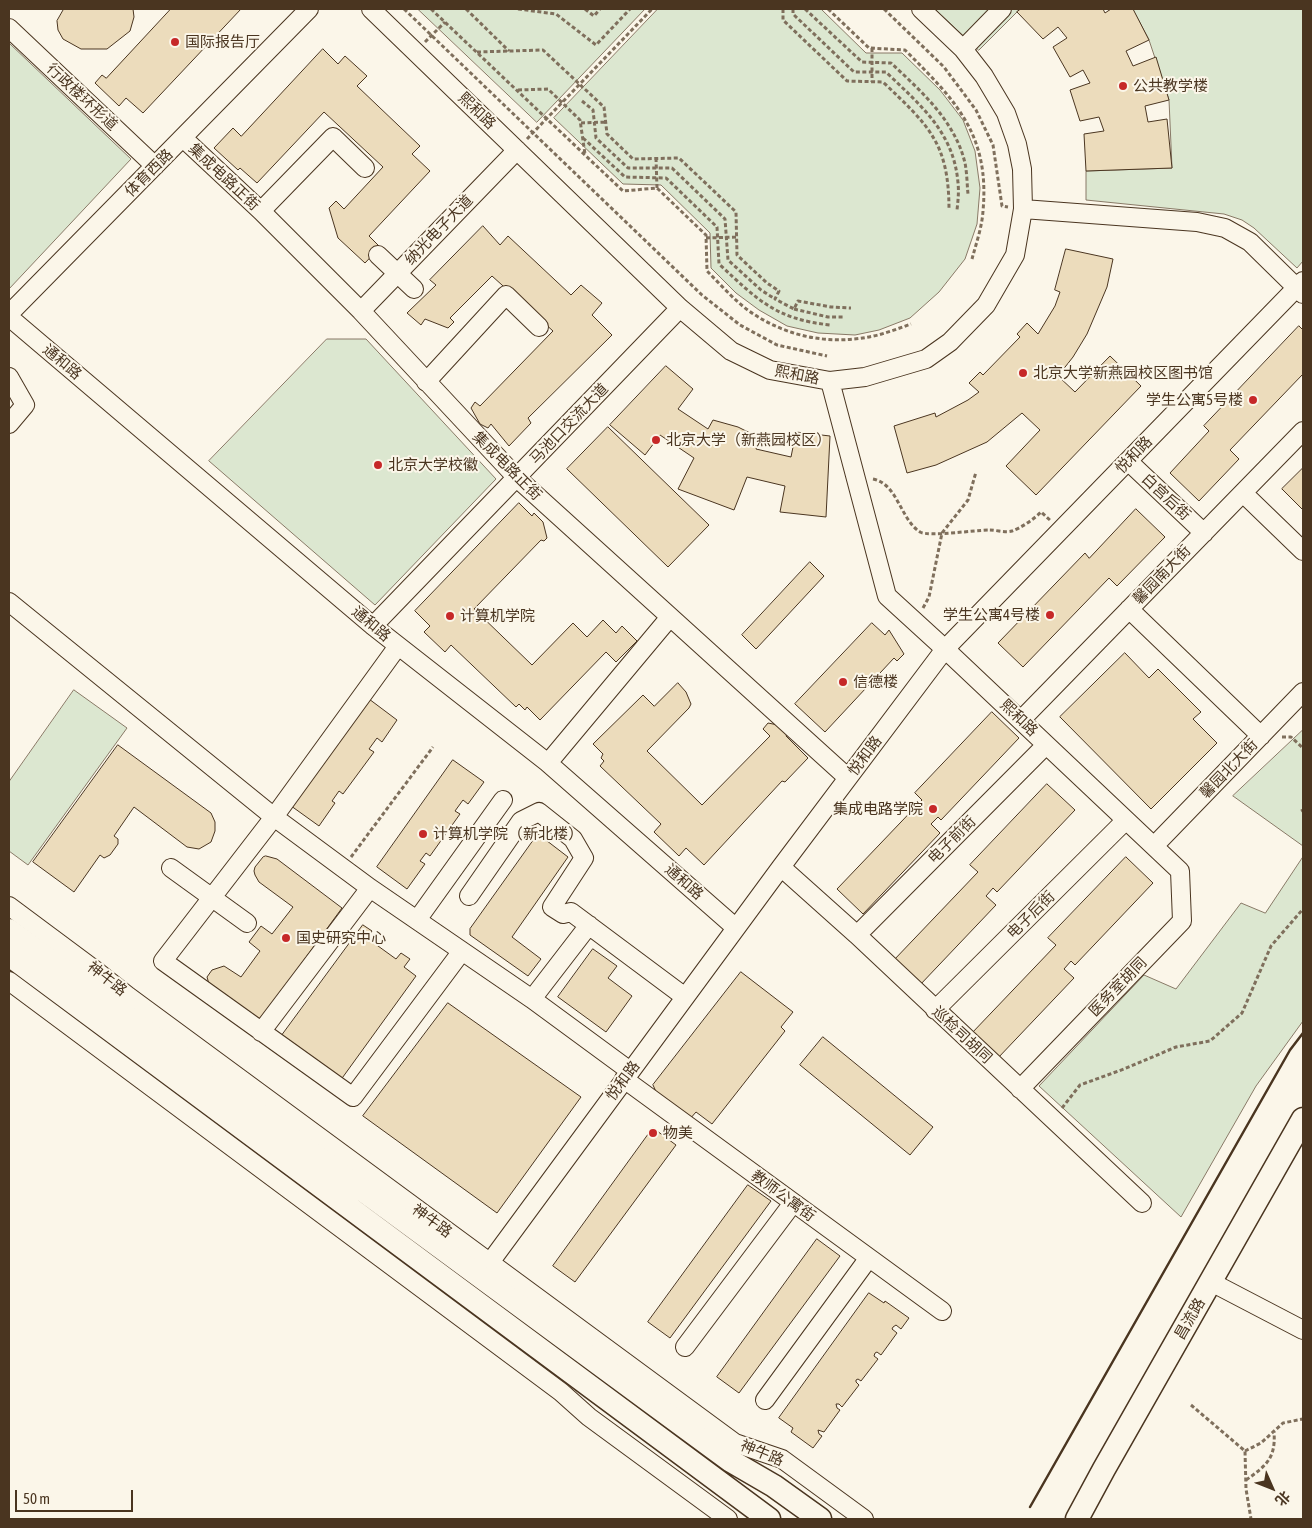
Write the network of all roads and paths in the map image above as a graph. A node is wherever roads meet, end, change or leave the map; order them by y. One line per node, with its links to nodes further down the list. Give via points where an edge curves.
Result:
1 (309, 9): 37 (street, 体育西路)
2 (371, 9): 39 (street, 熙和路)
3 (404, 9): 20 (path)
4 (431, 9): 18 (path)
5 (466, 9): 23 (path)
6 (518, 9): 9 (path, via 556,14 596,45)
7 (585, 9): 8 (path, via 594,16)
8 (600, 9)
9 (630, 9)
10 (652, 9): 28 (path)
11 (783, 9): 27 (path, via 783,20 847,81)
12 (793, 9): 26 (path, via 793,14 854,72)
13 (805, 9): 25 (path, via 862,62)
14 (828, 9): 21 (path)
15 (884, 9): 48 (path, via 944,67 976,110 993,145 1002,206)
16 (921, 9): 22 (street)
17 (1002, 9): 22 (street)
18 (445, 22): 20 (path); 24 (path)
19 (9, 28): 42 (street, 行政楼环形道)
20 (432, 35): 36 (path)
21 (872, 48): 25 (path); 57 (path, via 905,50 944,89 965,118 979,148 983,178 983,212)
22 (963, 49): 48 (street, via 1006,113 1018,144)
23 (510, 51): 24 (path); 28 (path, via 543,50)
24 (476, 52): 29 (path)
25 (872, 62): 26 (path); 47 (path, via 891,62 936,107 964,161)
26 (872, 72): 27 (path); 50 (path, via 886,72 941,130 953,157 958,184)
27 (872, 82): 49 (path, via 883,82 933,134 944,161)
28 (580, 84): 31 (path); 34 (path, via 604,107)
29 (518, 90): 31 (path, via 548,89); 32 (path)
30 (582, 101): 33 (path, via 593,110)
31 (562, 103): 32 (path); 35 (path)
32 (547, 118): 36 (path); 40 (path)
33 (594, 122): 34 (path); 35 (path); 44 (path, via 596,138 628,168)
34 (605, 122): 41 (path, via 607,134 633,158)
35 (581, 123): 38 (path)
36 (533, 132): 39 (path); 71 (path, via 702,295 740,325 777,346)
37 (183, 138): 42 (street, 体育西路); 51 (street, 集成电路正街)
38 (583, 138): 40 (path); 45 (path, via 625,177)
39 (517, 150): 58 (street, 纳光电子大道); 62 (street, 熙和路)
40 (585, 154): 46 (path, via 623,191)
41 (656, 158): 44 (path); 52 (path, via 678,158 736,212)
42 (156, 166): 66 (street, 体育西路)
43 (365, 168): 51 (street, via 333,137)
44 (656, 168): 45 (path); 55 (path, via 672,168 725,219)
45 (656, 178): 46 (path); 54 (path, via 666,178 717,227)
46 (657, 188): 53 (path)
47 (968, 194)
48 (1023, 209): 59 (street, via 1197,222 1225,228 1250,242); 73 (street, via 1015,255 986,304 950,342 926,359 865,377)
49 (949, 210)
50 (957, 210)
51 (261, 211): 65 (street, 集成电路正街)
52 (737, 237): 55 (path); 61 (path, via 738,255 779,291)
53 (706, 238): 54 (path); 68 (path, via 707,271 748,310 774,325 803,337 830,340 879,335)
54 (717, 238): 55 (path); 69 (path, via 719,264 755,298 790,318)
55 (726, 238): 61 (path, via 728,260)
56 (378, 255): 58 (street)
57 (972, 260)
58 (398, 272): 60 (street); 65 (street, 纳光电子大道)
59 (1301, 288): 77 (street, 悦和路)
60 (414, 289)
61 (775, 299): 64 (path)
62 (680, 308): 73 (street, 熙和路, via 731,351 770,370); 80 (street, 马池口交流大道)
63 (851, 308): 64 (path, via 798,300)
64 (794, 309): 67 (path, via 828,317)
65 (361, 311): 74 (street, 集成电路正街)
66 (9, 316): 90 (street, 通和路)
67 (844, 317)
68 (911, 324)
69 (830, 325)
70 (539, 327): 74 (street, via 506,294)
71 (827, 356)
72 (9, 377): 75 (street, via 25,405)
73 (830, 381): 79 (street, 熙和路)
74 (426, 382): 80 (street, 集成电路正街)
75 (9, 424)
76 (1303, 431): 81 (street, 馨园南大街)
77 (1128, 461): 82 (street, 悦和路); 84 (street, 白宫后街)
78 (976, 472): 83 (path, via 968,500)
79 (855, 476): 83 (path, via 879,480 894,495 908,520 921,532 929,535); 89 (street, 熙和路, via 887,596)
80 (517, 478): 88 (street, 集成电路正街); 90 (street, 马池口交流大道)
81 (1243, 493): 84 (street, 馨园南大街); 85 (street)
82 (1061, 530): 83 (path, via 1041,512 1011,532); 92 (street, 悦和路)
83 (942, 533): 89 (path, via 929,597)
84 (1204, 533): 87 (street, 馨园南大街)
85 (1303, 551)
86 (9, 602): 102 (street, 教师公寓街)
87 (1129, 609): 94 (street, 馨园南大街); 95 (street)
88 (670, 617): 99 (street); 100 (street, 集成电路正街)
89 (914, 620): 92 (street, 熙和路)
90 (373, 626): 91 (street, 通和路)
91 (398, 646): 99 (street, 通和路); 102 (street)
92 (945, 649): 94 (street, 熙和路); 100 (street, 悦和路)
93 (1303, 692): 95 (street, 馨园北大街)
94 (1021, 720): 96 (street, 熙和路)
95 (1261, 736): 98 (path, via 1291,737); 104 (street, 馨园北大街)
96 (1046, 744): 103 (street, 熙和路); 119 (street, 电子前街)
97 (433, 747): 107 (path)
98 (1303, 748)
99 (548, 763): 117 (street, 通和路)
100 (848, 778): 105 (street, 悦和路)
101 (503, 800): 114 (street)
102 (274, 817): 107 (street, 教师公寓街); 111 (street)
103 (1126, 820): 104 (street, 熙和路); 125 (street, 电子后街)
104 (1154, 846): 108 (street, 熙和路)
105 (781, 867): 117 (street, 悦和路); 119 (street, 巡检司胡同)
106 (171, 868): 111 (street)
107 (343, 868): 109 (street, 教师公寓街)
108 (1180, 871): 128 (street, 医务室胡同, via 1182,921)
109 (370, 888): 114 (street, 教师公寓街); 126 (street)
110 (469, 896): 116 (street, via 521,821 539,812 573,840 584,858 552,907 563,914 571,912)
111 (213, 898): 115 (street); 126 (street, via 163,961)
112 (9, 906): 134 (street, 神牛路)
113 (1303, 909): 129 (path, via 1271,946 1242,1013 1210,1041 1176,1047 1080,1085)
114 (417, 920): 120 (street, 教师公寓街)
115 (247, 924)
116 (589, 925): 123 (street); 124 (street)
117 (736, 928): 123 (street, 悦和路)
118 (9, 930): 134 (main road, 神牛路)
119 (857, 936): 125 (street, 巡检司胡同)
120 (462, 951): 124 (street, 教师公寓街); 126 (street, via 353,1097)
121 (9, 954): 146 (main road)
122 (9, 981): 145 (street)
123 (685, 997): 127 (street, 悦和路)
124 (532, 999): 127 (street, 教师公寓街)
125 (935, 1010): 128 (street, 巡检司胡同)
126 (261, 1032)
127 (627, 1075): 131 (street, 教师公寓街); 134 (street, 悦和路)
128 (1020, 1089): 129 (street, 巡检司胡同)
129 (1054, 1119): 132 (street, 巡检司胡同)
130 (1303, 1119): 135 (main road, 昌流路)
131 (793, 1203): 133 (street, 教师公寓街); 138 (street)
132 (1142, 1203)
133 (868, 1259): 136 (street, 教师公寓街); 139 (street)
134 (484, 1269): 147 (main road, 神牛路, via 713,1448); 148 (street, 神牛路, via 735,1443 782,1459)
135 (1211, 1282): 137 (street); 149 (main road, 昌流路)
136 (942, 1312)
137 (1303, 1330)
138 (684, 1347)
139 (765, 1400)
140 (1190, 1405): 143 (path)
141 (1303, 1419): 142 (path, via 1283,1423)
142 (1274, 1431): 143 (path); 144 (path, via 1275,1447 1264,1468)
143 (1245, 1451): 144 (path)
144 (1246, 1480): 150 (path)
145 (728, 1519)
146 (769, 1519)
147 (820, 1519)
148 (864, 1519)
149 (1077, 1519)
150 (1251, 1519)

